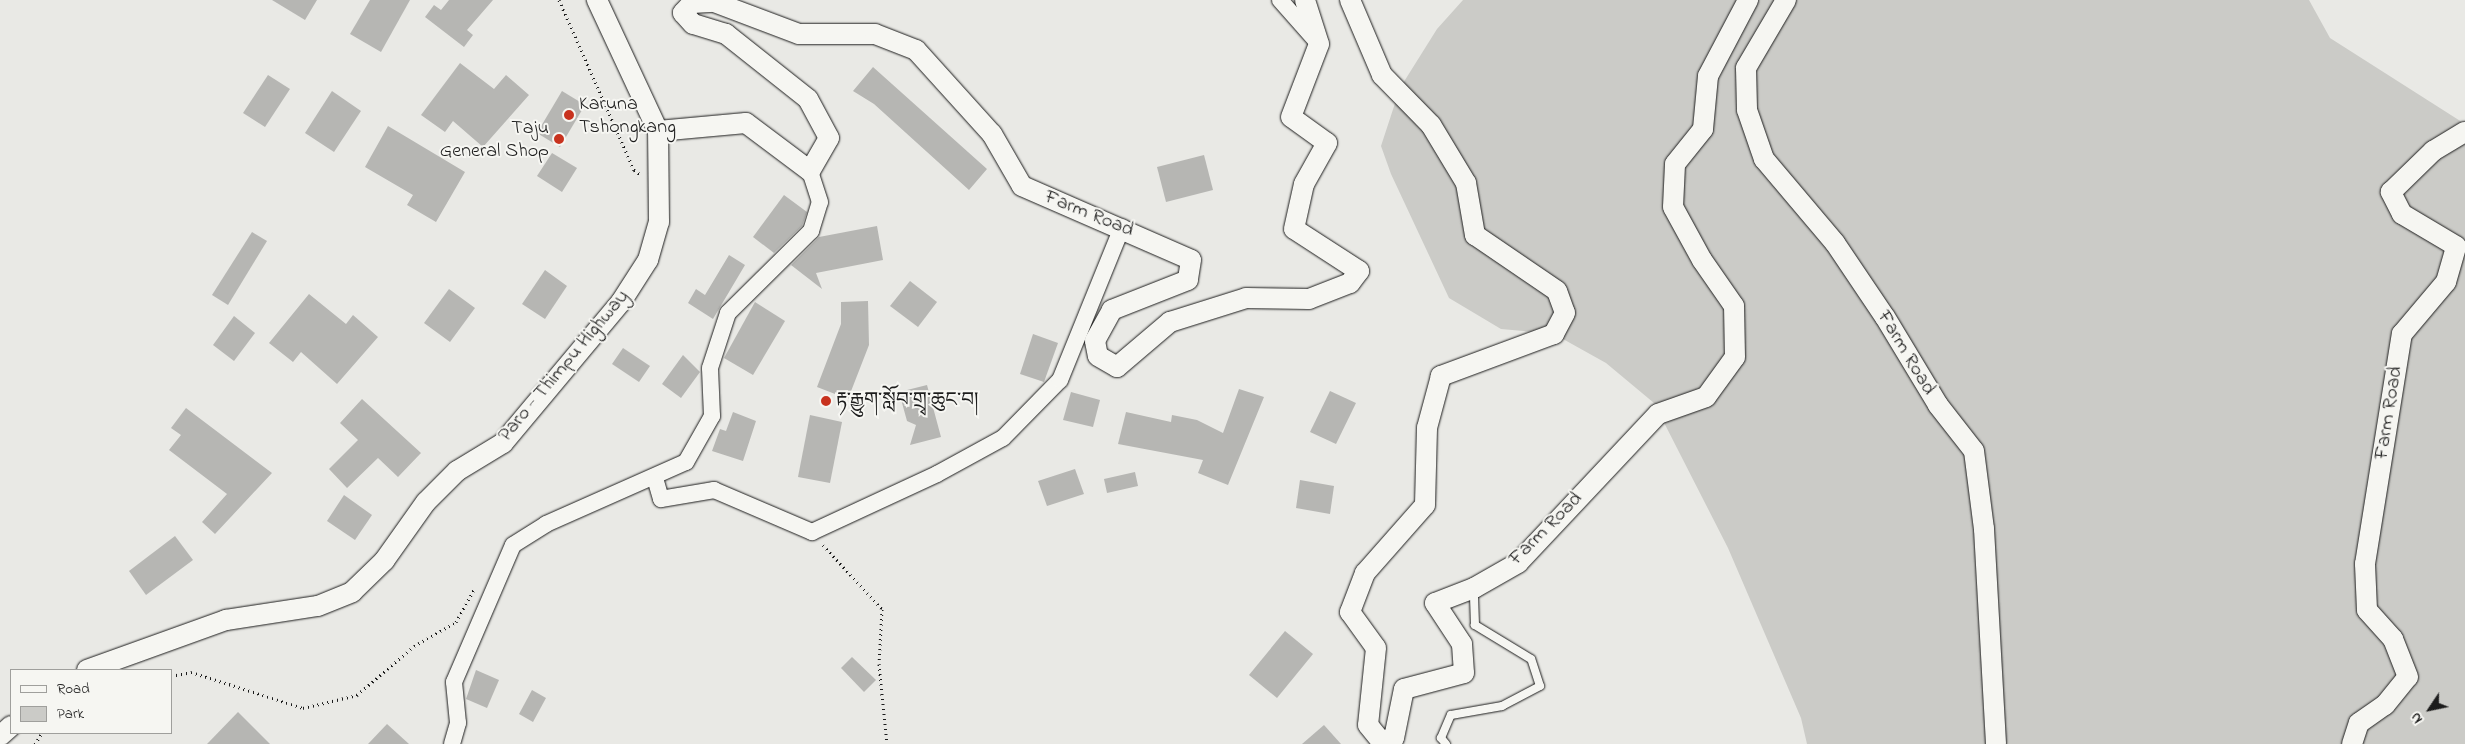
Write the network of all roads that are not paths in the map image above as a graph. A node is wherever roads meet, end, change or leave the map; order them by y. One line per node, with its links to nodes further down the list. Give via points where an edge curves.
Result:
1 (597, 0): 8 (street, Paro - Thimpu Highway)
2 (1280, 0): 7 (street)
3 (1305, 0): 7 (street)
4 (1350, 0): 13 (street, Farm Road, via 1382,75 1430,124 1466,183 1475,234 1557,291 1565,313 1554,334 1441,376 1427,428 1426,505 1364,574 1350,612 1376,648 1368,725 1381,741 1394,738 1404,689 1464,673 1462,644 1435,603)
5 (1748, 0): 13 (street, Farm Road, via 1708,76 1703,129 1675,164 1674,207 1702,260 1734,306 1735,357 1706,397 1658,414 1518,563)
6 (1786, 0): 19 (street, Farm Road, via 1746,68 1747,110 1764,159 1835,243 1886,317 1938,405 1974,451 1984,529)
7 (1320, 44): 11 (street, Farm Road, via 1291,117 1327,143 1304,184 1294,229 1359,271 1350,283 1310,299 1246,298 1170,322 1117,367 1098,356 1095,341 1112,310 1188,280 1191,260)
8 (658, 131): 10 (street, via 746,123); 14 (street, Paro - Thimpu Highway, via 659,222 648,260 621,302 503,443 457,471 426,502 384,561 352,592 318,606 226,620)
9 (2465, 132): 20 (street, Farm Road, via 2433,151 2391,192 2402,214 2456,246 2446,282 2402,334 2365,564 2367,610 2393,639 2408,677 2385,705 2359,723)
10 (810, 171): 11 (street, Farm Road, via 829,138 808,99 726,34 693,24 683,13 692,3 714,2 800,34 875,34 916,50 992,134 1022,186); 12 (street, via 820,202 811,231 728,313 710,368 712,416 686,462)
11 (1122, 227): 12 (street, via 1060,380 1003,438 812,532 714,490 661,499)
12 (655, 478): 17 (street, via 546,524 513,545 454,682 458,723)
13 (1474, 588): 18 (lane, via 1475,625 1532,659 1540,686 1502,706 1451,715 1441,738)
14 (90, 669)
15 (10, 727): 16 (street)
16 (0, 736)
17 (452, 744)
18 (1446, 744)
19 (1996, 744)
20 (2352, 744)

